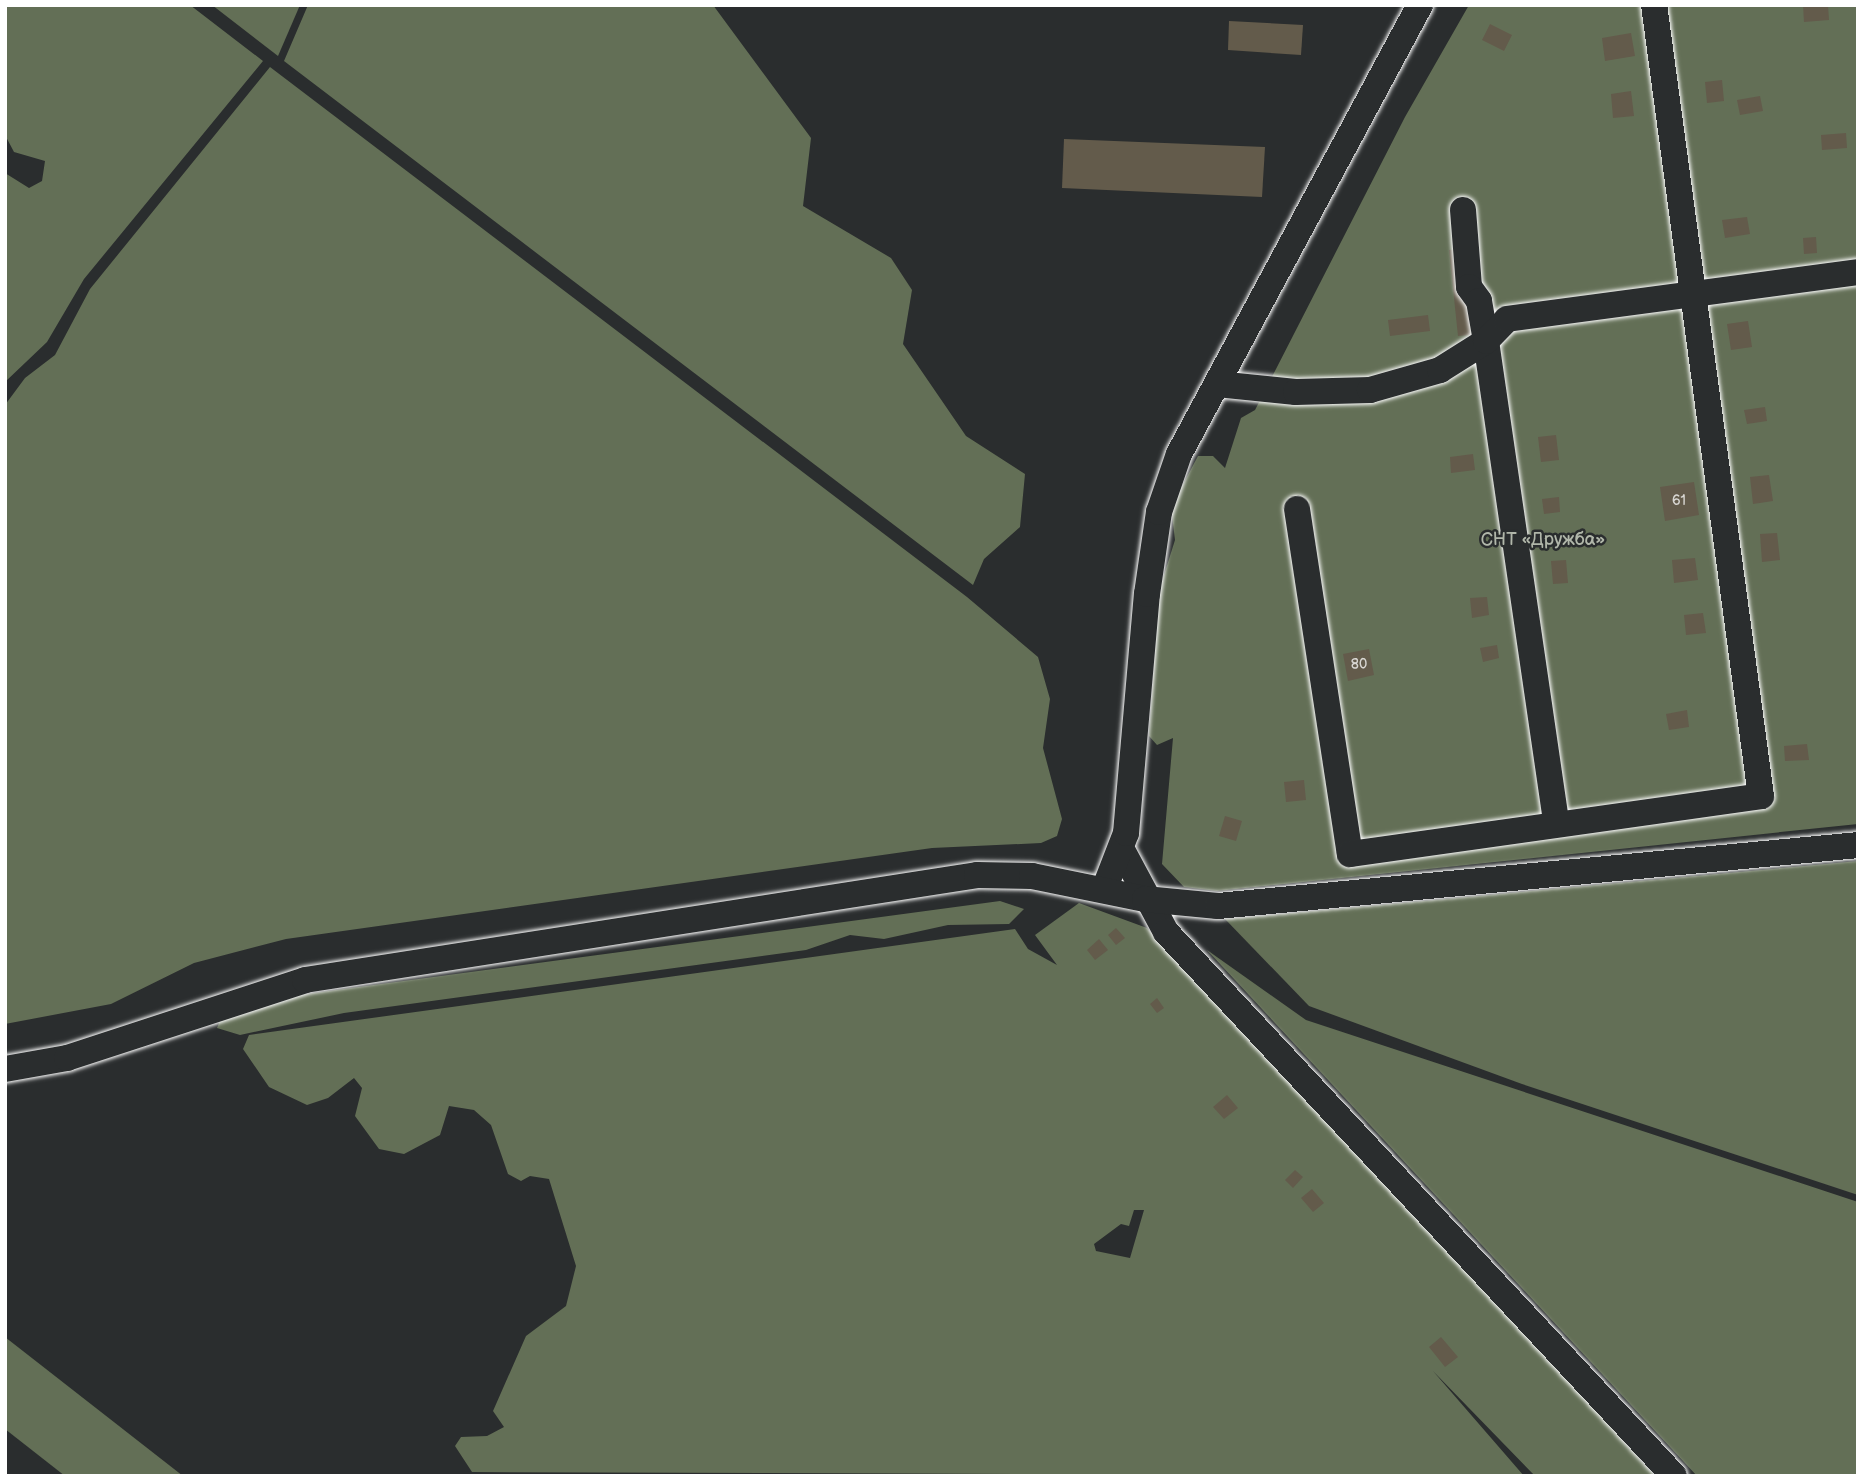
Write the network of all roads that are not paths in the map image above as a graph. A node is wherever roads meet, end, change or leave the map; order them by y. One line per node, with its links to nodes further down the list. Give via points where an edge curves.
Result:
1 (1420, 5): 7 (street)
2 (1654, 5): 5 (street)
3 (1463, 210): 6 (street, via 1469,287 1479,301)
4 (1858, 272): 5 (street)
5 (1693, 294): 6 (street, via 1507,319); 9 (street, via 1760,796)
6 (1486, 341): 7 (street, via 1440,370 1370,390 1296,392); 9 (street)
7 (1217, 384): 11 (street, via 1179,454 1159,512)
8 (1297, 509): 9 (street, via 1350,854)
9 (1556, 822)
10 (1858, 845): 13 (street, via 1295,900 1210,906)
11 (1122, 850): 12 (street); 13 (street)
12 (1104, 890): 13 (street); 14 (street, via 1032,876 977,875 305,980 67,1058)
13 (1145, 899): 15 (street, via 1166,932)
14 (5, 1069)
15 (1674, 1476)

